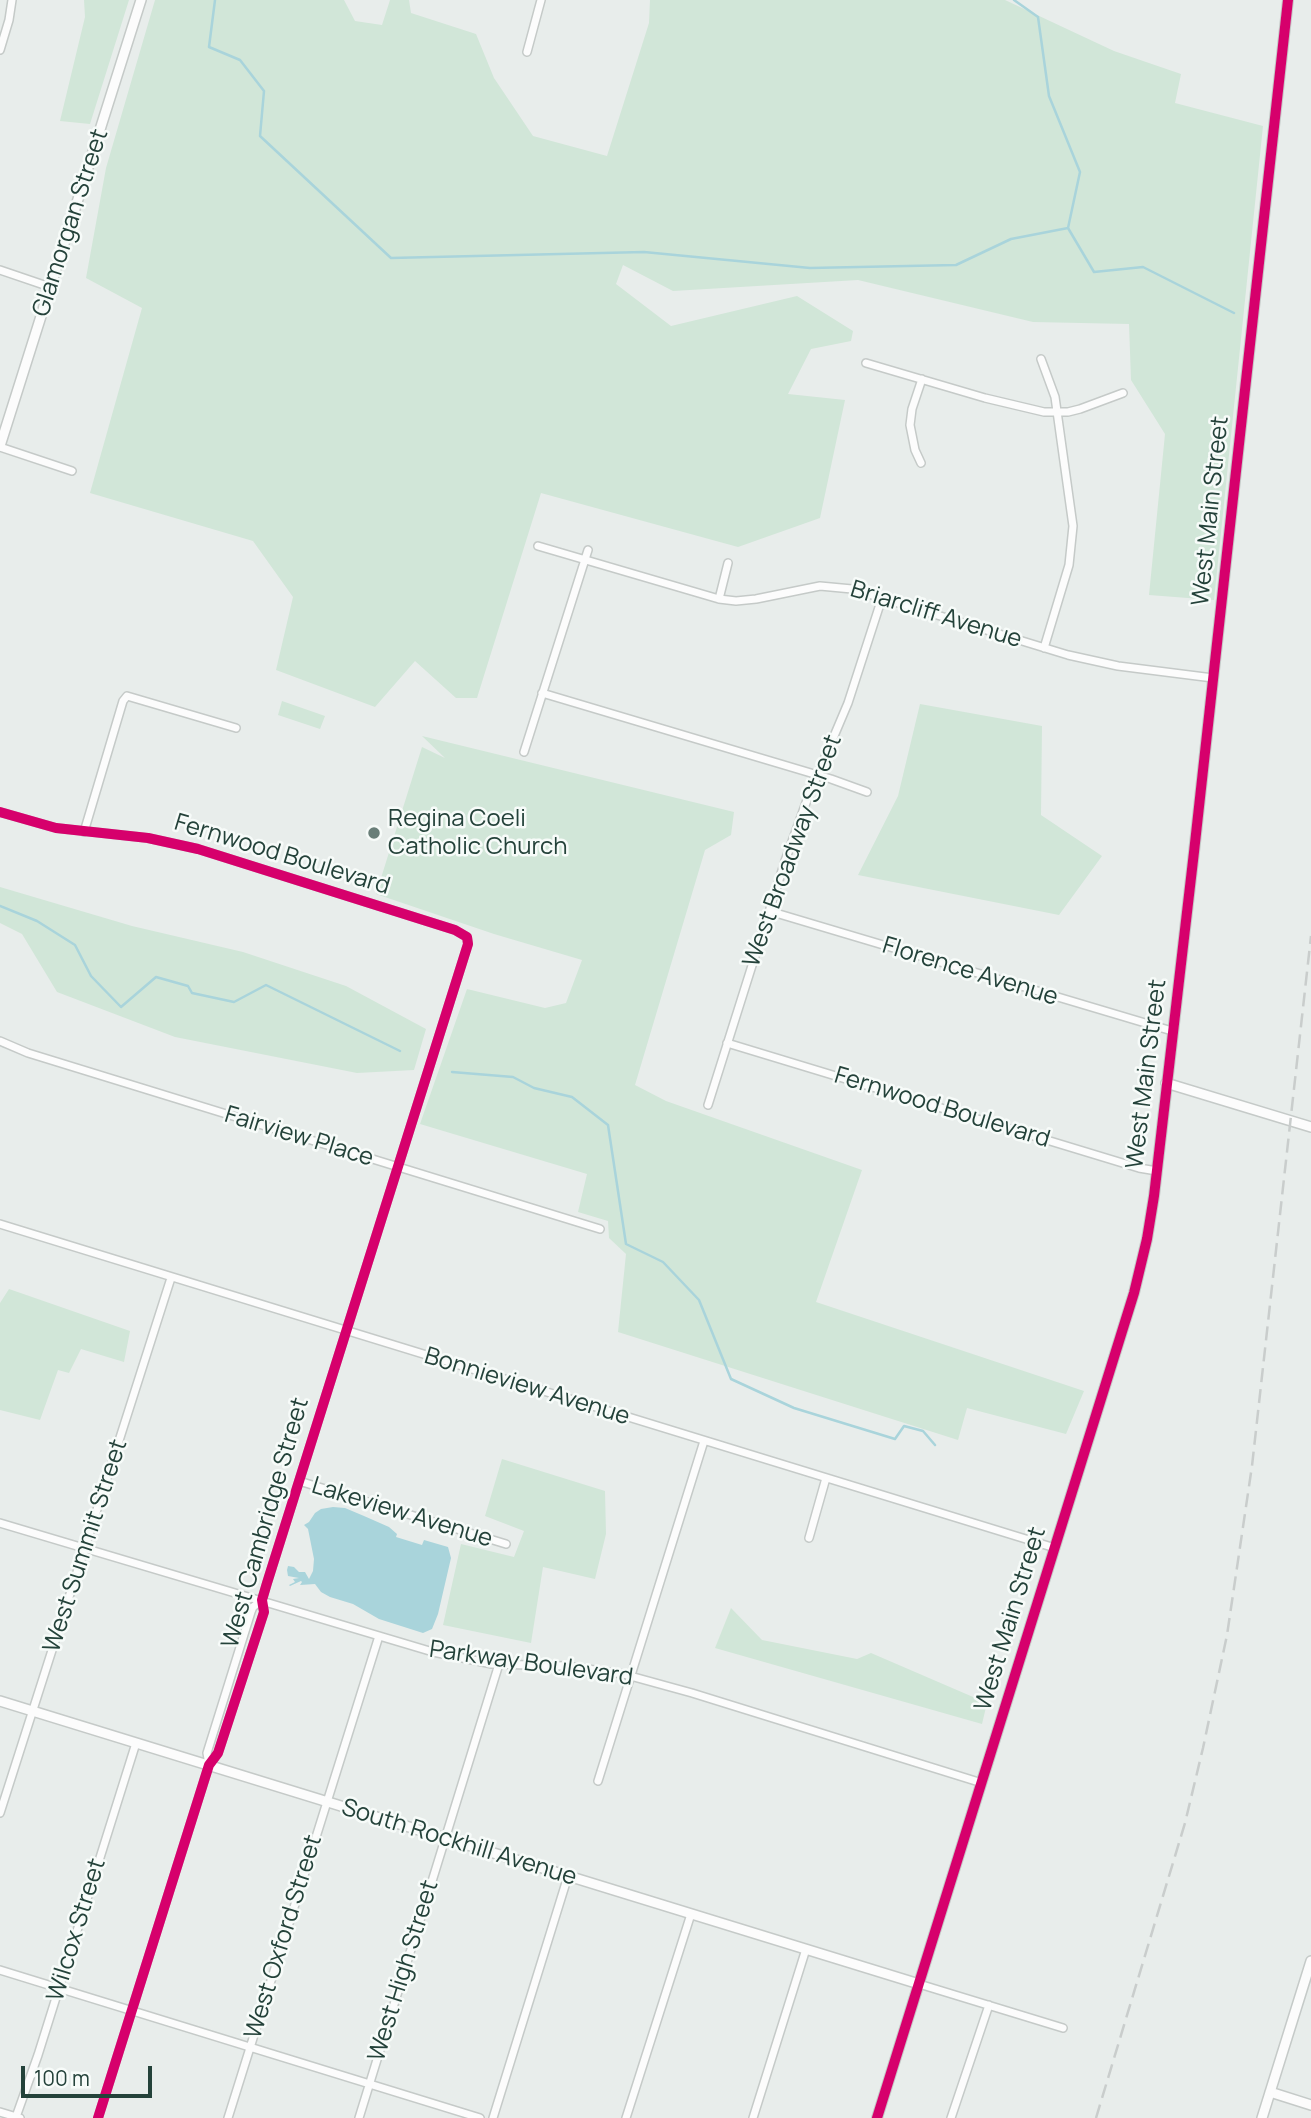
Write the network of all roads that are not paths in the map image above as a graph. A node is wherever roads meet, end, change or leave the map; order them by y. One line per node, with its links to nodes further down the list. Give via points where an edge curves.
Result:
1 (12, 0): 5 (street)
2 (141, 0): 8 (street, Glamorgan Street)
3 (541, 0): 6 (street)
4 (1288, 0): 24 (street, West Main Street)
5 (0, 50)
6 (527, 52)
7 (0, 270): 8 (street)
8 (50, 287): 14 (street, Glamorgan Street)
9 (1041, 359): 13 (street)
10 (866, 363): 11 (street)
11 (922, 379): 13 (street, via 1028,410); 15 (street, via 910,425)
12 (1124, 393): 13 (street)
13 (1058, 412): 23 (street, via 1073,537)
14 (0, 447): 16 (street)
15 (921, 463)
16 (72, 471)
17 (538, 546): 19 (street, Briarcliff Avenue)
18 (588, 550): 19 (street)
19 (585, 560): 22 (street, Briarcliff Avenue); 25 (street)
20 (728, 563): 22 (street)
21 (882, 598): 22 (street, Briarcliff Avenue, via 826,586 756,599); 23 (street, Briarcliff Avenue); 28 (street, West Broadway Street, via 848,703)
22 (719, 599)
23 (1044, 648): 24 (street, Briarcliff Avenue, via 1118,666)
24 (1213, 678): 34 (street, West Main Street)
25 (542, 693): 27 (street); 28 (street)
26 (236, 728): 31 (street, via 127,696)
27 (524, 752)
28 (817, 776): 29 (street); 32 (street, West Broadway Street)
29 (867, 792)
30 (0, 812): 31 (street, Fernwood Boulevard)
31 (84, 832): 33 (street, Fernwood Boulevard, via 148,838 198,849)
32 (769, 911): 34 (street, Florence Avenue); 36 (street, West Broadway Street)
33 (467, 937): 40 (street, West Cambridge Street)
34 (1172, 1031): 37 (street, West Main Street)
35 (0, 1041): 40 (street, Fairview Place)
36 (727, 1043): 38 (street, West Broadway Street); 41 (street, Fernwood Boulevard)
37 (1166, 1083): 39 (street); 41 (street, West Main Street)
38 (708, 1105)
39 (1311, 1127)
40 (397, 1167): 43 (street, Fairview Place); 45 (street, West Cambridge Street)
41 (1157, 1171): 52 (street, West Main Street, via 1138,1278)
42 (0, 1224): 44 (street, Bonnieview Avenue)
43 (600, 1229)
44 (171, 1278): 45 (street, Bonnieview Avenue); 53 (street, West Summit Street)
45 (345, 1331): 46 (street, Bonnieview Avenue); 48 (street, West Cambridge Street)
46 (704, 1441): 47 (street, Bonnieview Avenue); 57 (street)
47 (826, 1478): 50 (street); 52 (street, Bonnieview Avenue)
48 (299, 1481): 51 (street, Lakeview Avenue); 54 (street, West Cambridge Street)
49 (0, 1523): 53 (street, Parkway Boulevard)
50 (809, 1538)
51 (506, 1544)
52 (1055, 1548): 63 (street, West Main Street)
53 (84, 1549): 54 (street, Parkway Boulevard); 59 (street, West Summit Street)
54 (262, 1600): 55 (street, Parkway Boulevard); 61 (street, West Cambridge Street, via 264,1612 223,1741); 61 (street, West Cambridge Street, via 251,1612 206,1753)
55 (379, 1636): 56 (street, Parkway Boulevard); 64 (street, West Oxford Street)
56 (499, 1664): 57 (street, Parkway Boulevard, via 566,1666); 66 (street, West High Street)
57 (631, 1676): 62 (street); 63 (street, Parkway Boulevard)
58 (0, 1701): 59 (street, South Rockhill Avenue)
59 (32, 1711): 60 (street, South Rockhill Avenue); 65 (street, West Summit Street)
60 (135, 1743): 61 (street, South Rockhill Avenue); 73 (street, Wilcox Street)
61 (209, 1765): 64 (street, South Rockhill Avenue); 75 (street, West Cambridge Street)
62 (598, 1781)
63 (982, 1783): 72 (street, West Main Street)
64 (327, 1802): 66 (street, South Rockhill Avenue); 77 (street, West Oxford Street)
65 (0, 1813)
66 (446, 1838): 67 (street, South Rockhill Avenue); 78 (street, West High Street)
67 (568, 1876): 68 (street, South Rockhill Avenue); 87 (street)
68 (691, 1913): 69 (street, South Rockhill Avenue); 88 (street)
69 (806, 1949): 72 (street, South Rockhill Avenue); 89 (street)
70 (1311, 1961): 79 (street)
71 (0, 1970): 73 (street)
72 (919, 1984): 74 (street); 90 (street, West Main Street)
73 (59, 1988): 75 (street); 82 (street, Wilcox Street)
74 (989, 2005): 76 (street); 91 (street)
75 (132, 2011): 77 (street); 83 (street, West Cambridge Street)
76 (1063, 2028)
77 (250, 2047): 78 (street); 84 (street, West Oxford Street)
78 (369, 2084): 85 (street, West High Street); 86 (street)
79 (1270, 2092): 80 (street); 92 (street)
80 (1311, 2105)
81 (0, 2112): 82 (street)
82 (19, 2117)
83 (98, 2118)
84 (228, 2118)
85 (359, 2118)
86 (480, 2118)
87 (493, 2118)
88 (626, 2118)
89 (753, 2118)
90 (877, 2118)
91 (951, 2118)
92 (1262, 2118)

